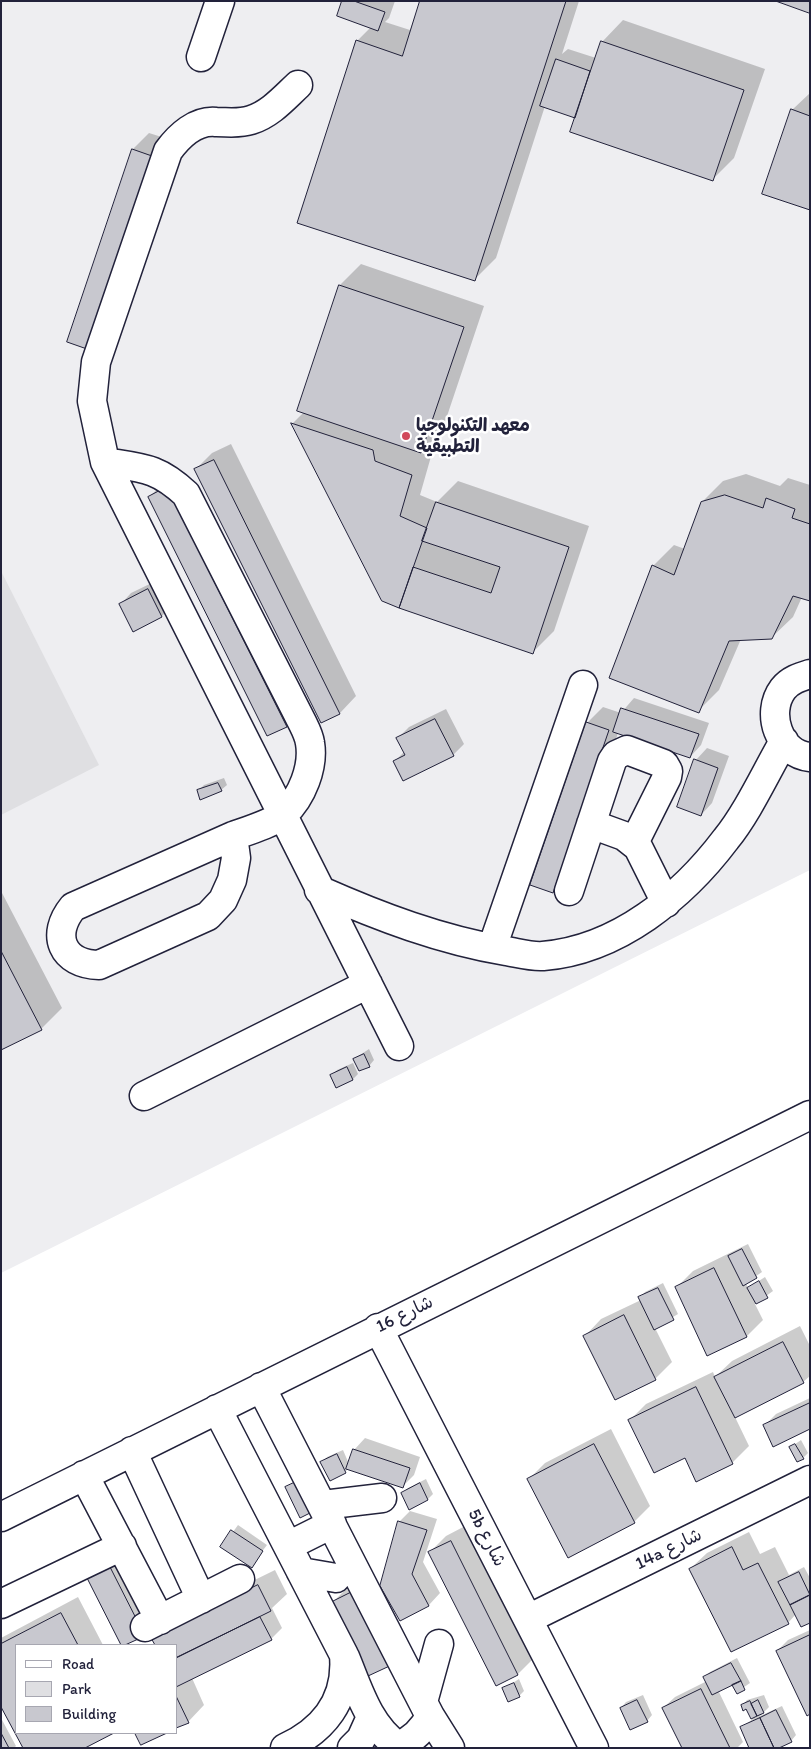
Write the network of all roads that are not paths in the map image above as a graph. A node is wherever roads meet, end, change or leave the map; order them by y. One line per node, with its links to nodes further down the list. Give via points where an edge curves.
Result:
1 (220, 1): 2 (street)
2 (201, 57)
3 (298, 85): 4 (street, via 262,116 239,123 214,121 200,124 188,130 168,151 96,362 92,401)
4 (105, 462): 9 (street); 9 (street, via 157,472 186,494 303,724 310,742 310,760 301,790)
5 (810, 674): 7 (street, via 796,678 783,690 775,707 776,725)
6 (583, 685): 16 (street)
7 (784, 741): 8 (street, via 793,751); 15 (street, via 728,837 700,873)
8 (810, 757)
9 (283, 815): 11 (street); 13 (street)
10 (591, 824): 12 (street); 12 (street, via 616,755 627,750 664,764 667,777); 14 (street)
11 (234, 836): 11 (street, via 73,907 63,918 60,932 63,946 72,958 84,965 99,965 208,916 223,900 232,880 236,858)
12 (634, 843): 15 (street, via 642,852)
13 (320, 890): 16 (street, via 419,930); 17 (street)
14 (569, 891)
15 (666, 904): 16 (street, via 628,928 586,947 542,957)
16 (492, 948)
17 (368, 984): 18 (street); 19 (street)
18 (399, 1046)
19 (144, 1096)
20 (810, 1115): 21 (street, شارع 16)
21 (378, 1328): 22 (street, شارع 16); 37 (street, 5b شارع)
22 (261, 1387): 23 (street, شارع 16); 28 (street)
23 (217, 1409): 24 (street, شارع 16); 31 (street)
24 (132, 1451): 25 (street, شارع 16); 35 (street)
25 (84, 1475): 29 (street, شارع 16); 30 (street)
26 (810, 1480): 37 (street, 14a شارع)
27 (382, 1498): 28 (street)
28 (327, 1515): 31 (street); 40 (street)
29 (1, 1517)
30 (122, 1546): 35 (street, via 153,1623); 36 (street)
31 (288, 1546): 32 (street)
32 (300, 1572): 33 (street); 39 (street)
33 (336, 1578)
34 (240, 1579): 35 (street)
35 (201, 1599)
36 (1, 1604)
37 (528, 1619): 46 (street, 5b شارع)
38 (440, 1644): 40 (street)
39 (344, 1656): 41 (street); 43 (street, via 343,1684 329,1714 306,1738)
40 (427, 1709): 42 (street, via 424,1727); 45 (street)
41 (371, 1717): 42 (street, via 381,1732); 44 (street, via 361,1739)
42 (398, 1747)
43 (285, 1748)
44 (352, 1748)
45 (450, 1748)
46 (594, 1748)

